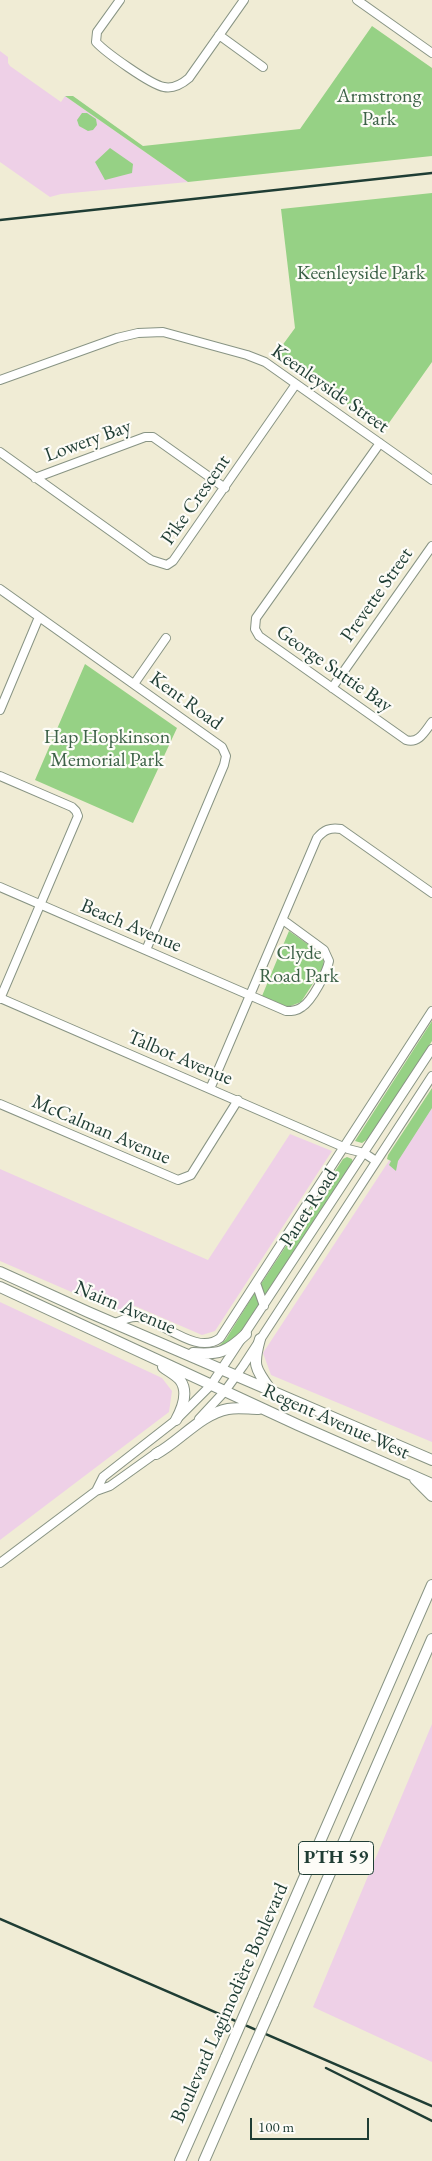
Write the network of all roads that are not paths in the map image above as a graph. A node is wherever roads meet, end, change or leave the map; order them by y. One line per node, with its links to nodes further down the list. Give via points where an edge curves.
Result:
1 (120, 0): 4 (street, via 98,32 96,42 155,84 164,87 182,84)
2 (244, 0): 4 (street)
3 (357, 0): 5 (street)
4 (219, 35): 6 (street)
5 (432, 53)
6 (263, 67)
7 (0, 380): 8 (street, Keenleyside Street, via 128,335 163,332 253,357)
8 (296, 384): 9 (street, Keenleyside Street); 13 (street, Pike Crescent)
9 (380, 443): 12 (street, Keenleyside Street); 19 (street, George Suttie Bay, via 255,622 259,636)
10 (0, 452): 11 (street, Pike Crescent)
11 (35, 478): 13 (street, Lowery Bay, via 152,437); 13 (street, Pike Crescent, via 152,560 168,565)
12 (432, 480)
13 (225, 488)
14 (432, 546): 19 (street, Prevette Street)
15 (0, 589): 16 (street, Kent Road)
16 (39, 617): 18 (street, Kent Road); 20 (street)
17 (166, 638): 18 (street)
18 (134, 684): 27 (street, Kent Road, via 214,740 226,756)
19 (332, 688): 21 (street, George Suttie Bay, via 409,741 419,739)
20 (0, 710)
21 (432, 722)
22 (0, 776): 25 (street, via 76,811 78,819)
23 (0, 887): 25 (street, Beach Avenue)
24 (432, 893): 26 (street, via 341,829 328,829 318,838)
25 (41, 905): 27 (street, Beach Avenue); 29 (street)
26 (282, 920): 28 (street); 28 (street, Beach Avenue, via 324,950 329,961 325,974 306,1004 297,1010 286,1010)
27 (146, 950): 28 (street, Beach Avenue)
28 (249, 995): 33 (street)
29 (0, 998): 33 (street, Talbot Avenue)
30 (432, 1011): 36 (street)
31 (432, 1049): 37 (street, Panet Road)
32 (432, 1076): 39 (street, Panet Road)
33 (210, 1089): 34 (street, Talbot Avenue)
34 (238, 1100): 35 (street, McCalman Avenue, via 191,1175 178,1180); 36 (street, Talbot Avenue)
35 (0, 1104)
36 (346, 1148): 37 (street, Talbot Avenue); 38 (street, Talbot Avenue); 41 (street)
37 (364, 1153): 38 (street, Panet Road); 39 (street, Talbot Avenue)
38 (359, 1161): 39 (street, Talbot Avenue); 43 (street, Panet Road)
39 (374, 1165): 48 (street, Panet Road)
40 (0, 1272): 44 (main road, Nairn Avenue)
41 (256, 1283): 43 (street); 47 (street, via 220,1338 208,1344)
42 (0, 1287): 46 (main road, Nairn Avenue)
43 (264, 1306): 45 (street, Panet Road)
44 (115, 1322): 46 (main road); 47 (street, via 138,1317); 49 (main road, Nairn Avenue)
45 (246, 1334): 49 (main road, via 222,1352); 51 (street, Panet Road)
46 (108, 1336): 50 (main road, Nairn Avenue)
47 (187, 1338): 49 (street)
48 (260, 1339): 52 (street, Panet Road); 54 (main road, via 254,1359)
49 (182, 1351): 51 (main road, Nairn Avenue)
50 (145, 1353): 53 (main road, Nairn Avenue); 57 (main road, via 180,1380 184,1401)
51 (223, 1369): 52 (main road, Nairn Avenue); 53 (street, Panet Road)
52 (237, 1375): 54 (main road, Regent Avenue West); 55 (street, Panet Road)
53 (211, 1385): 55 (main road, Nairn Avenue); 57 (street, Panet Road)
54 (270, 1390): 59 (main road, Regent Avenue West)
55 (225, 1391): 56 (main road, Regent Avenue West); 58 (street, Panet Road, via 199,1419)
56 (266, 1410): 58 (main road, via 242,1408 218,1412); 62 (main road, Regent Avenue West)
57 (176, 1420): 60 (street, Panet Road)
58 (156, 1454): 61 (street, Panet Road)
59 (431, 1459)
60 (124, 1461): 61 (street); 64 (street, Panet Road, via 103,1478)
61 (131, 1472): 64 (street, Panet Road)
62 (411, 1475): 63 (main road, Regent Avenue West); 65 (main road)
63 (432, 1484)
64 (96, 1491): 66 (street)
65 (432, 1496)
66 (0, 1563)
67 (432, 1585): 69 (main road, Boulevard Lagimodière Boulevard / PTH 59, bridge)
68 (432, 1640): 70 (main road, Boulevard Lagimodière Boulevard / PTH 59, bridge)
69 (180, 2161)
70 (204, 2161)

